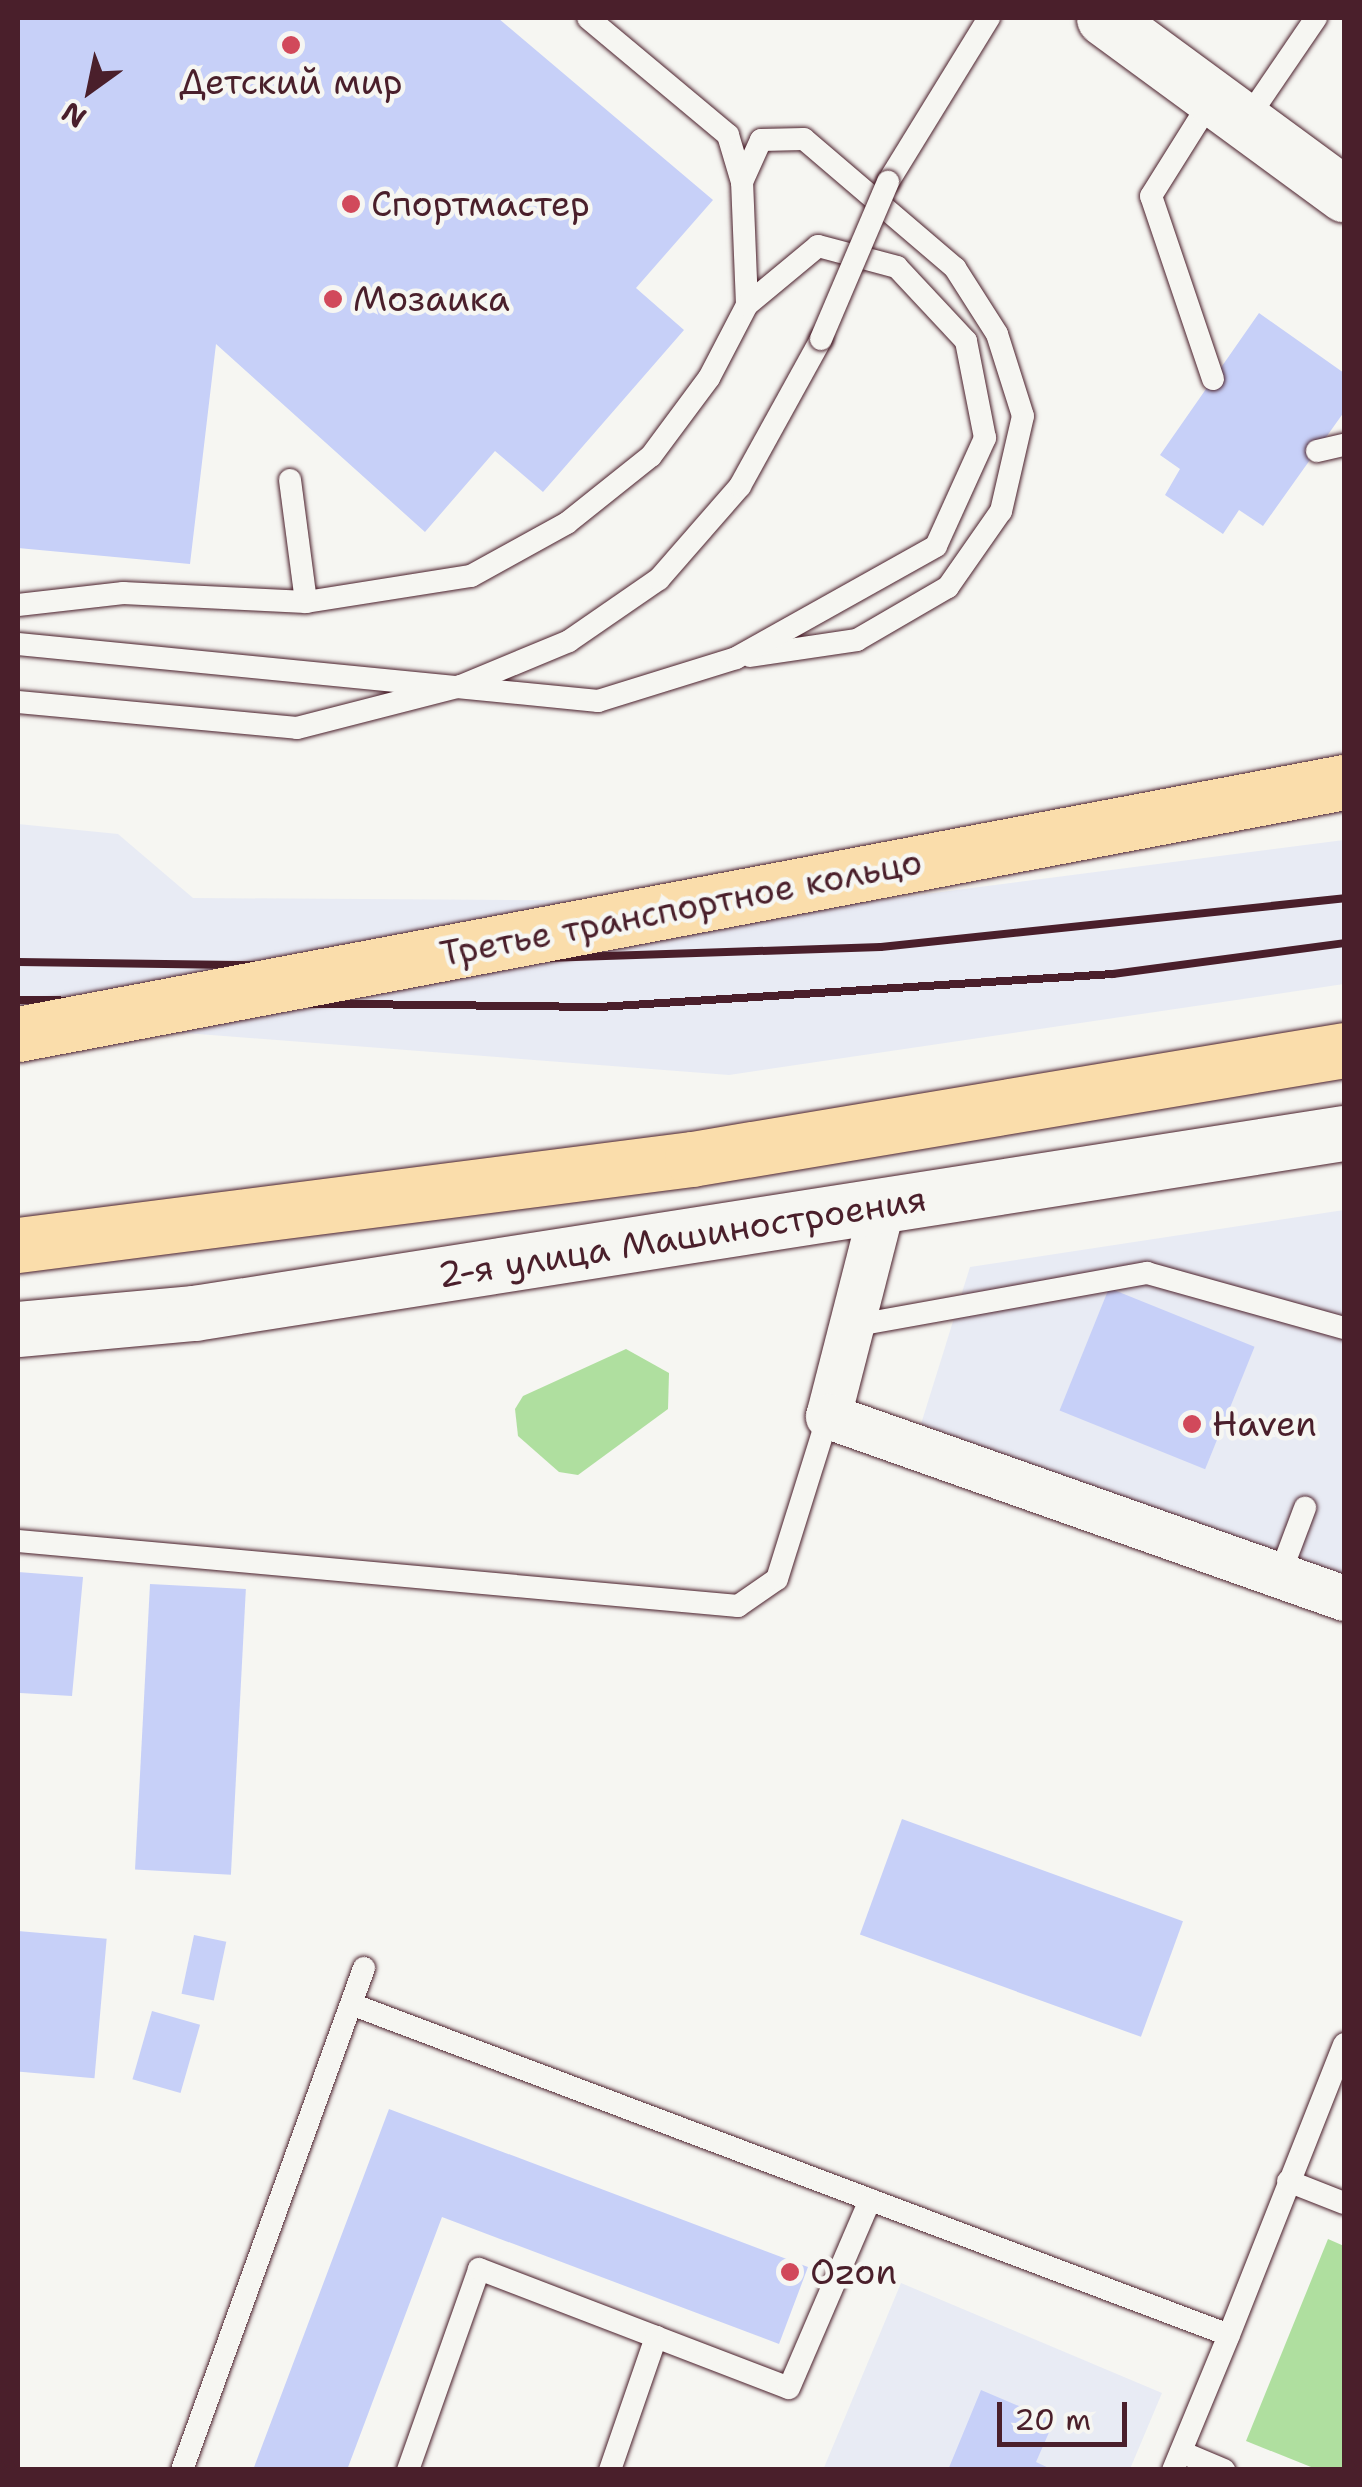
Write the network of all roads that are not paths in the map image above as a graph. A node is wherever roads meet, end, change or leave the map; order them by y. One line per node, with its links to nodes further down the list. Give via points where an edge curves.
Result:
1 (588, 18): 6 (lane, via 728,135)
2 (989, 18): 17 (lane, bridge, via 888,182 821,339 740,486 659,579 569,641)
3 (1104, 18): 5 (main road)
4 (1316, 18): 5 (lane)
5 (1229, 109): 7 (main road); 9 (lane, via 1151,196)
6 (742, 182): 8 (lane); 16 (lane, via 761,140 804,139 955,268 997,334 1022,416 1001,510 948,586 858,640)
7 (1344, 194)
8 (747, 305): 13 (lane, via 709,378 651,456 567,523 472,576); 16 (lane, via 818,246 897,267 966,340 985,438 936,546)
9 (1212, 378)
10 (1344, 445): 11 (lane)
11 (1317, 450)
12 (290, 480): 13 (lane)
13 (306, 602): 14 (lane, via 123,593)
14 (18, 605)
15 (18, 644): 17 (lane)
16 (736, 658): 17 (lane, via 598,701)
17 (462, 686): 18 (lane, via 296,728)
18 (18, 702)
19 (1344, 782): 20 (main road, Третье транспортное кольцо, bridge)
20 (18, 1034)
21 (1344, 1050): 24 (main road, via 618,1170)
22 (1344, 1133): 23 (main road, 2-я улица Машиностроения)
23 (882, 1206): 26 (main road, 2-я улица Машиностроения); 27 (street)
24 (18, 1245)
25 (18, 1313): 26 (main road)
26 (110, 1322): 29 (main road, 2-я улица Машиностроения)
27 (852, 1326): 28 (lane, via 1147,1273); 30 (street)
28 (1344, 1328)
29 (18, 1329)
30 (828, 1416): 32 (lane, via 777,1578 738,1606); 33 (street)
31 (1305, 1508): 33 (lane)
32 (18, 1541)
33 (1280, 1574): 34 (street)
34 (1344, 1598)
35 (364, 1968): 36 (lane)
36 (351, 2004): 39 (lane); 44 (lane)
37 (1344, 2044): 38 (lane)
38 (1288, 2181): 40 (lane); 41 (lane)
39 (870, 2200): 41 (lane); 42 (lane, via 789,2388)
40 (1344, 2203)
41 (1229, 2335): 43 (lane)
42 (656, 2337): 45 (lane, via 479,2269); 46 (lane)
43 (1177, 2461): 47 (lane)
44 (182, 2470)
45 (408, 2470)
46 (610, 2470)
47 (1224, 2470)

